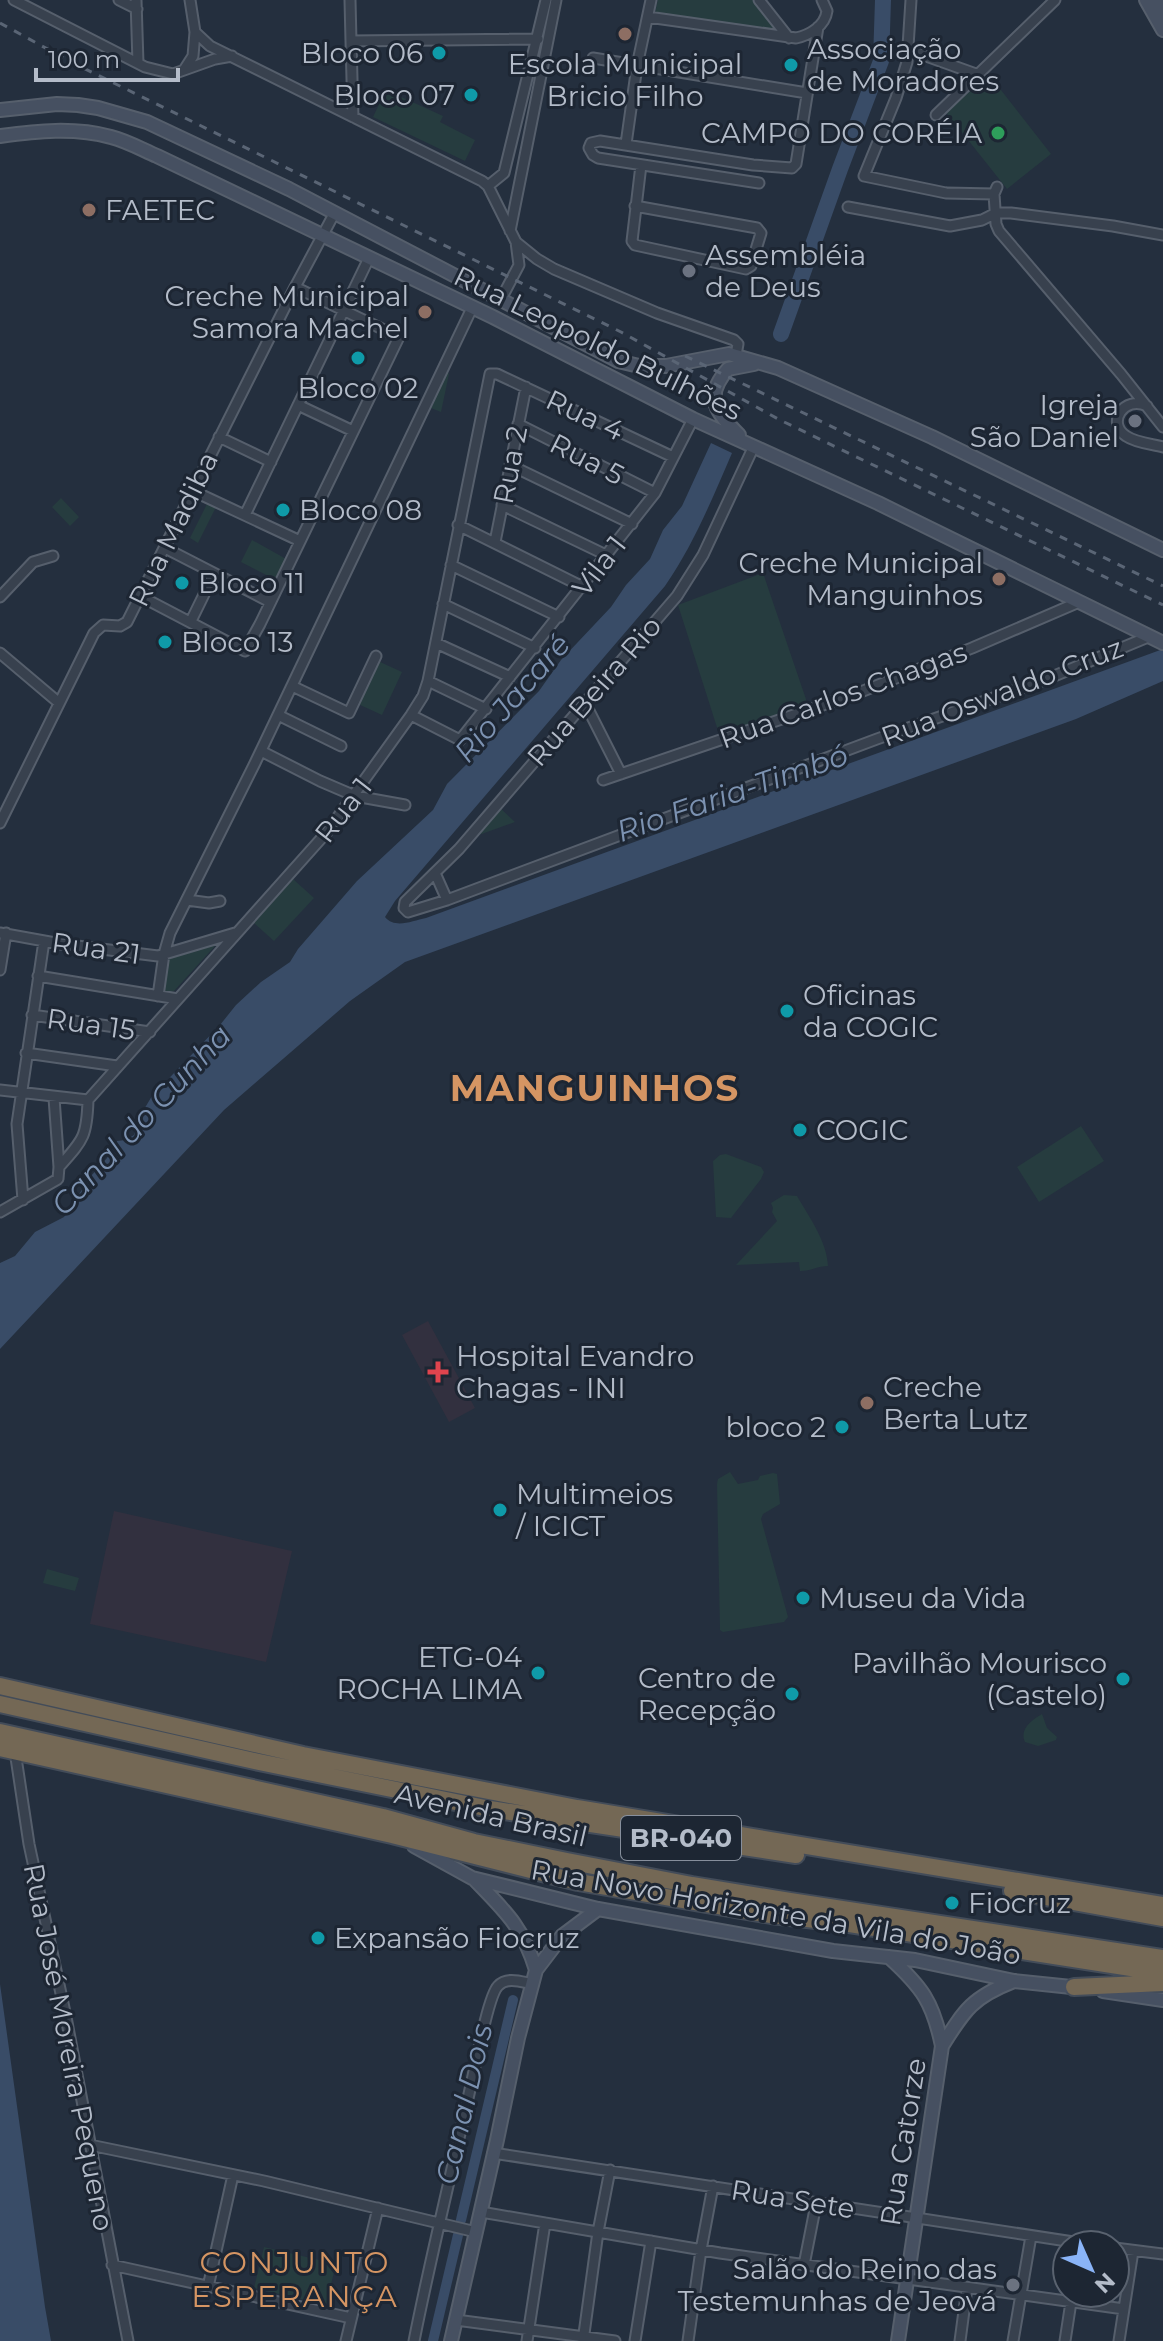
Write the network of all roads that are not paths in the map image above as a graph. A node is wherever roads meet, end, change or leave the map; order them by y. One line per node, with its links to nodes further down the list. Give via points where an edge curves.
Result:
1 (14, 0): 27 (street)
2 (119, 0): 15 (street)
3 (190, 0): 19 (street)
4 (198, 0): 19 (street)
5 (350, 0): 23 (street)
6 (546, 0): 22 (street)
7 (556, 0): 44 (street)
8 (651, 0): 17 (street)
9 (759, 0): 21 (street)
10 (822, 0): 18 (street, via 827,15)
11 (911, 0): 24 (street)
12 (1055, 0): 30 (street)
13 (1146, 0): 20 (main road)
14 (1159, 0): 16 (main road)
15 (137, 4): 27 (street)
16 (1163, 14)
17 (648, 17): 21 (street); 28 (street)
18 (818, 27): 21 (street, via 803,37); 31 (street)
19 (194, 29): 25 (street, via 210,46); 29 (street, via 193,56)
20 (1163, 30)
21 (789, 38)
22 (538, 39): 23 (street); 39 (street, via 504,173)
23 (351, 41): 34 (street)
24 (909, 50): 30 (street); 42 (street, via 864,176 946,193 996,190)
25 (232, 56): 29 (street); 34 (street)
26 (593, 58): 28 (street)
27 (138, 63): 29 (street, via 163,73)
28 (637, 66): 31 (street); 36 (street)
29 (182, 72)
30 (979, 75): 33 (street)
31 (807, 93): 36 (street, via 792,168)
32 (0, 110): 43 (main road, Rua Leopoldo Bulhões, via 78,105 147,122)
33 (936, 115)
34 (353, 117): 39 (street)
35 (0, 136): 45 (main road, Rua Leopoldo Bulhões, via 43,130 113,137)
36 (626, 144): 37 (street, via 600,141 589,148 598,158)
37 (641, 165): 38 (street); 40 (street)
38 (759, 183)
39 (488, 186): 44 (street)
40 (635, 206): 40 (street, via 757,228 761,233 751,266 639,247 632,241)
41 (848, 207): 42 (street, via 950,226)
42 (996, 213): 46 (street); 58 (street, via 999,231)
43 (334, 214): 45 (street, Rua Madiba); 50 (main road, Rua Leopoldo Bulhões)
44 (510, 231): 47 (street)
45 (322, 235): 48 (main road, Rua Leopoldo Bulhões); 49 (street, Rua Madiba)
46 (1163, 235)
47 (516, 242): 50 (street, via 519,265); 53 (street, via 554,269 734,340)
48 (369, 258): 51 (main road, Rua Leopoldo Bulhões); 52 (street)
49 (295, 287): 52 (street); 63 (street, Rua Madiba)
50 (501, 299): 53 (main road, Rua Leopoldo Bulhões, via 628,365 666,366)
51 (472, 308): 59 (main road, Rua Leopoldo Bulhões); 99 (street)
52 (343, 310): 57 (street); 62 (street, via 399,337)
53 (736, 355): 54 (main road, Rua Leopoldo Bulhões)
54 (761, 363): 64 (main road, via 728,369 714,394 717,412); 78 (main road, Rua Leopoldo Bulhões, via 932,437)
55 (497, 374): 56 (street, Rua 4); 74 (street, Rua 1, via 488,380)
56 (526, 387): 60 (street, Rua 2); 66 (street, Rua 4)
57 (298, 405): 62 (street); 67 (street)
58 (1149, 408): 61 (street); 65 (street, via 1136,403 1122,409 1119,427 1130,438)
59 (693, 419): 64 (main road, Rua Leopoldo Bulhões); 66 (street, Vila 1)
60 (518, 424): 68 (street, Rua 2); 70 (street, Rua 5)
61 (1163, 427)
62 (353, 431): 75 (street)
63 (219, 437): 67 (street); 69 (street, Rua Madiba)
64 (749, 444): 87 (main road, Rua Leopoldo Bulhões); 101 (street, Rua Beira Rio, via 688,579)
65 (1163, 447)
66 (673, 457): 70 (street, Vila 1)
67 (271, 462): 72 (street)
68 (510, 465): 71 (street, Rua 2); 73 (street)
69 (193, 491): 72 (street); 77 (street, Rua Madiba)
70 (655, 493): 73 (street, Vila 1)
71 (502, 505): 76 (street, Rua 2); 79 (street)
72 (245, 515): 75 (street)
73 (632, 524): 79 (street, Vila 1)
74 (458, 525): 76 (street); 81 (street, Rua 1)
75 (300, 541): 86 (street)
76 (495, 542): 83 (street)
77 (165, 548): 82 (street); 84 (street, Rua Madiba)
78 (1163, 550)
79 (606, 555): 83 (street, Vila 1)
80 (53, 556): 85 (street, via 33,562)
81 (451, 565): 88 (street, Rua 1); 89 (street)
82 (214, 574): 86 (street); 90 (street)
83 (583, 587): 89 (street, Vila 1)
84 (140, 596): 90 (street); 100 (street, Rua Madiba, via 124,625 99,627)
85 (0, 597)
86 (270, 602): 90 (street, via 245,651)
87 (1079, 602): 91 (main road, Rua Leopoldo Bulhões); 107 (street, Rua Carlos Chagas, via 858,693)
88 (443, 604): 92 (street, Rua 1); 94 (street)
89 (559, 617): 94 (street, Vila 1)
90 (191, 621)
91 (1148, 637): 93 (main road, Rua Leopoldo Bulhões); 114 (street, Rua Oswaldo Cruz)
92 (436, 643): 97 (street); 98 (street, Rua 1)
93 (1163, 643)
94 (535, 648): 97 (street, Vila 1)
95 (0, 653): 100 (street)
96 (376, 656): 99 (street, via 349,713)
97 (510, 677): 102 (street, Vila 1)
98 (428, 681): 102 (street); 104 (street, Rua 1)
99 (292, 686): 103 (street)
100 (58, 702): 111 (street, Rua Madiba)
101 (585, 703): 107 (street); 112 (street, Rua Beira Rio)
102 (486, 709): 104 (street, Vila 1, via 460,740)
103 (278, 715): 105 (street); 106 (street)
104 (411, 715): 109 (street, Rua 1)
105 (341, 746)
106 (261, 751): 109 (street); 113 (street)
107 (621, 774): 108 (street, Rua Carlos Chagas)
108 (603, 780)
109 (355, 796): 110 (street); 117 (street, Rua 1)
110 (405, 805)
111 (0, 823)
112 (435, 873): 114 (street); 116 (street, Rua Beira Rio, via 405,902)
113 (187, 900): 115 (street); 120 (street)
114 (447, 900): 116 (street, Rua Oswaldo Cruz)
115 (220, 901)
116 (406, 911)
117 (238, 932): 120 (street, Rua 21); 124 (street, Rua 1)
118 (3, 933): 119 (street, Rua 21); 121 (street)
119 (44, 941): 120 (street, Rua 21); 122 (street)
120 (164, 954): 123 (street)
121 (0, 970)
122 (38, 976): 123 (street); 125 (street)
123 (158, 996): 124 (street)
124 (178, 999): 126 (street, Rua 1)
125 (32, 1015): 126 (street, Rua 15); 127 (street)
126 (150, 1032): 128 (street, Rua 1)
127 (26, 1053): 128 (street); 130 (street)
128 (117, 1066): 132 (street, Rua 1)
129 (0, 1090): 130 (street)
130 (20, 1093): 131 (street); 134 (street)
131 (54, 1098): 132 (street); 133 (street)
132 (88, 1100): 133 (street, via 87,1128)
133 (59, 1167): 134 (street, via 56,1181)
134 (23, 1200): 135 (street)
135 (0, 1212)
136 (3, 1696): 142 (highway, Avenida Brasil, via 577,1808); 145 (highway, Avenida Brasil / BR-040, via 259,1762 490,1809)
137 (0, 1732): 141 (highway, Avenida Brasil / BR-040, via 474,1842)
138 (8, 1750): 139 (highway, Avenida Brasil); 156 (street, Rua José Moreira Pequeno)
139 (392, 1835): 140 (main road, Rua Novo Horizonte da Vila do João); 144 (highway, Avenida Brasil, via 578,1882)
140 (472, 1878): 143 (main road, Rua Novo Horizonte da Vila do João); 148 (main road, via 514,1921)
141 (692, 1885): 144 (highway); 147 (highway, Avenida Brasil / BR-040)
142 (1163, 1905)
143 (598, 1909): 146 (main road, Rua Novo Horizonte da Vila do João); 148 (main road, via 562,1936)
144 (771, 1915): 149 (highway, Avenida Brasil)
145 (1163, 1918)
146 (889, 1957): 150 (main road, Rua Novo Horizonte da Vila do João); 155 (main road, Rua Catorze, via 929,2003)
147 (1163, 1958)
148 (536, 1970): 152 (main road)
149 (1163, 1973)
150 (1014, 1981): 153 (main road, Rua Novo Horizonte da Vila do João); 155 (main road, Rua Catorze, via 977,1999)
151 (1163, 1983): 153 (highway)
152 (533, 1984): 157 (main road); 165 (street, via 504,1982 494,1993)
153 (1074, 1987): 154 (main road, Rua Novo Horizonte da Vila do João)
154 (1163, 2000)
155 (942, 2046): 164 (main road, Rua Catorze)
156 (90, 2145): 159 (street); 176 (street, Rua José Moreira Pequeno)
157 (493, 2153): 158 (street, Rua Sete); 163 (main road)
158 (610, 2170): 160 (street, Rua Sete); 168 (street)
159 (233, 2175): 162 (street); 179 (street)
160 (713, 2186): 161 (street, Rua Sete); 172 (street)
161 (816, 2204): 164 (street, Rua Sete); 177 (street)
162 (378, 2208): 165 (street); 185 (street)
163 (481, 2212): 166 (street); 167 (main road)
164 (915, 2219): 169 (street, Rua Sete); 178 (main road, Rua Catorze)
165 (438, 2222): 167 (street); 191 (street)
166 (545, 2223): 168 (street); 187 (street)
167 (476, 2232): 186 (main road)
168 (598, 2232): 171 (street); 188 (street)
169 (1031, 2236): 170 (street, Rua Sete); 181 (street)
170 (1051, 2239)
171 (651, 2241): 172 (street); 195 (street)
172 (701, 2250): 177 (street); 196 (street)
173 (1133, 2251): 174 (street); 175 (street)
174 (1163, 2254)
175 (1131, 2264)
176 (112, 2265): 179 (street); 189 (street, Rua José Moreira Pequeno)
177 (804, 2265): 178 (street)
178 (906, 2279): 180 (street); 197 (main road, Rua Catorze)
179 (208, 2287): 185 (street)
180 (967, 2288): 181 (street); 198 (street)
181 (1020, 2295): 182 (street); 199 (street)
182 (1051, 2299)
183 (1070, 2309): 200 (street)
184 (1124, 2309): 201 (street)
185 (351, 2318): 190 (street)
186 (456, 2320): 187 (street); 192 (main road)
187 (529, 2329): 188 (street); 193 (street)
188 (583, 2339): 194 (street)
189 (128, 2341)
190 (346, 2341)
191 (414, 2341)
192 (451, 2341)
193 (527, 2341)
194 (615, 2341)
195 (635, 2341)
196 (688, 2341)
197 (898, 2341)
198 (960, 2341)
199 (1013, 2341)
200 (1065, 2341)
201 (1119, 2341)

